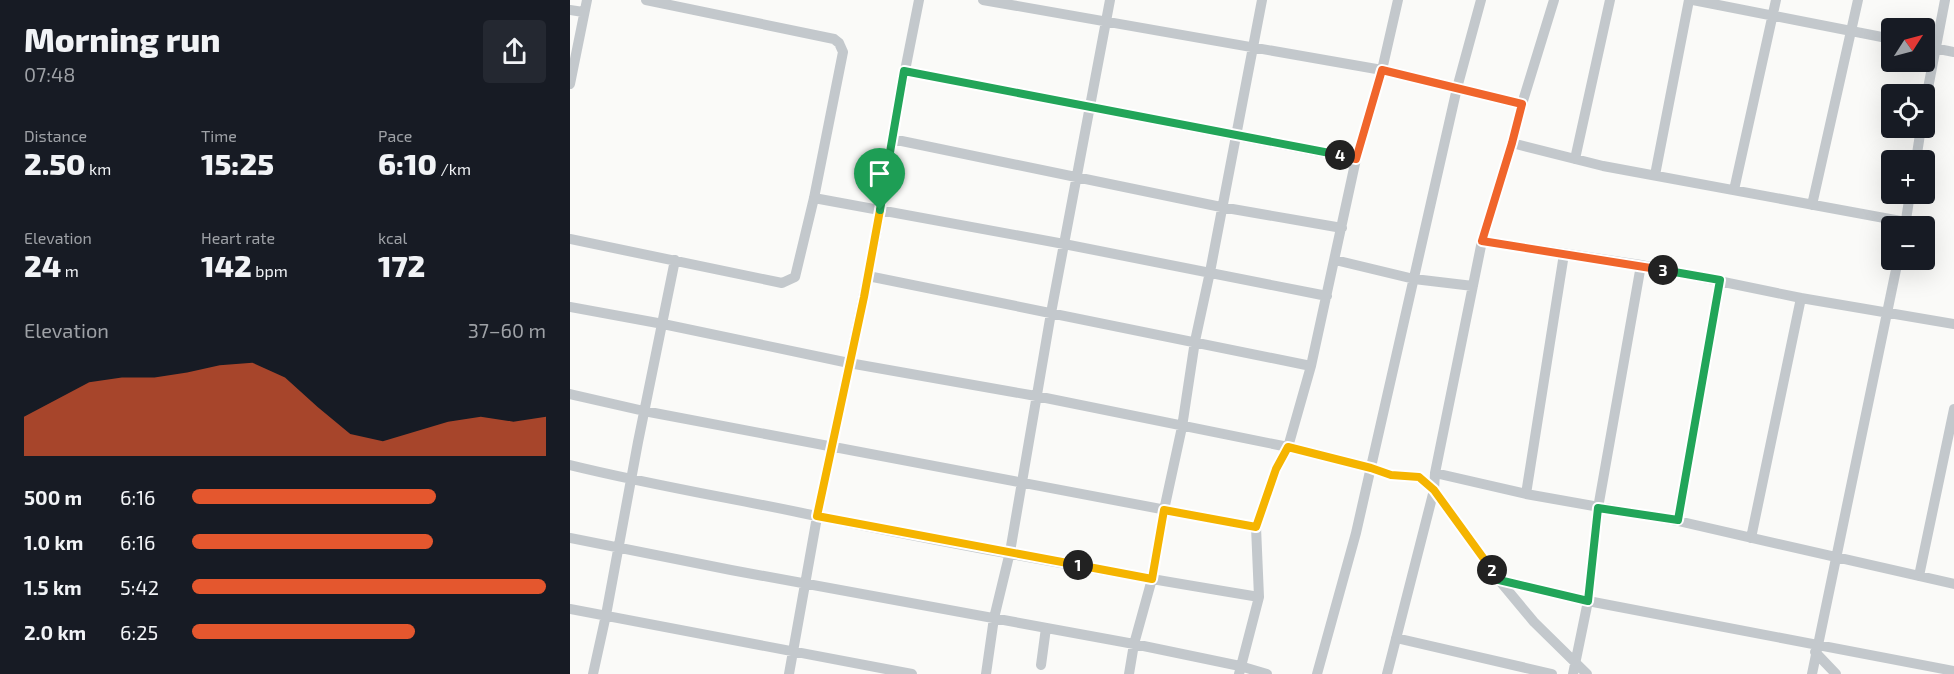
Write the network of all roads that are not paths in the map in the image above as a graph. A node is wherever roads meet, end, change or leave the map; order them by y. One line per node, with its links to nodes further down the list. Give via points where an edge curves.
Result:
1 (587, 0): 17 (street)
2 (646, 0): 15 (street)
3 (919, 0): 27 (street)
4 (983, 0): 19 (street)
5 (1110, 0): 19 (street)
6 (1262, 0): 23 (street)
7 (1398, 0): 26 (street)
8 (1481, 0): 29 (street)
9 (1554, 0): 30 (street)
10 (1610, 0): 36 (street)
11 (1691, 0): 18 (street); 37 (street)
12 (1776, 0): 18 (street)
13 (1858, 0): 20 (street)
14 (1945, 0): 21 (street)
15 (688, 4): 40 (street, via 839,43 843,52)
16 (570, 9): 17 (street)
17 (583, 12): 28 (street)
18 (1773, 16): 20 (street); 39 (street)
19 (1106, 22): 23 (street); 31 (street)
20 (1851, 31): 22 (street); 41 (street)
21 (1935, 31)
22 (1881, 37)
23 (1254, 48): 26 (street); 32 (street)
24 (1935, 48): 25 (street)
25 (1954, 52)
26 (1382, 70): 29 (street); 35 (street)
27 (904, 71): 31 (street); 33 (street)
28 (570, 84)
29 (1457, 88): 30 (street); 56 (street)
30 (1522, 104): 34 (street)
31 (1089, 106): 32 (street); 38 (street)
32 (1236, 135): 35 (street); 42 (street)
33 (892, 139): 38 (street); 43 (street)
34 (1512, 143): 36 (street); 47 (street)
35 (1356, 159): 45 (street)
36 (1575, 159): 37 (street)
37 (1655, 175): 39 (street)
38 (1076, 178): 42 (street); 48 (street)
39 (1734, 190): 41 (street)
40 (814, 198): 43 (street); 50 (street, via 795,277 789,281 782,283)
41 (1812, 205): 44 (street)
42 (1221, 207): 45 (street); 54 (street)
43 (880, 210): 48 (street); 55 (street)
44 (1881, 219)
45 (1342, 228): 51 (street)
46 (570, 239): 50 (street)
47 (1482, 241): 49 (street); 58 (street)
48 (1064, 244): 54 (street); 63 (street)
49 (1564, 254): 52 (street); 82 (street)
50 (675, 260): 64 (street)
51 (1335, 260): 56 (street); 59 (street)
52 (1641, 265): 57 (street); 83 (street)
53 (1896, 270): 62 (street)
54 (1210, 272): 59 (street); 66 (street)
55 (868, 276): 63 (street); 67 (street)
56 (1414, 279): 58 (street); 77 (street)
57 (1720, 280): 60 (street); 86 (street)
58 (1473, 286): 78 (street)
59 (1327, 296): 68 (street)
60 (1801, 298): 62 (street); 89 (street)
61 (570, 308): 64 (street)
62 (1888, 312): 65 (street); 92 (street)
63 (1051, 313): 66 (street); 70 (street)
64 (663, 324): 67 (street); 72 (street)
65 (1954, 324)
66 (1195, 341): 68 (street); 73 (street)
67 (849, 363): 70 (street); 74 (street)
68 (1311, 366): 75 (street)
69 (570, 394): 72 (street)
70 (1036, 396): 73 (street); 80 (street)
71 (1954, 409): 93 (street)
72 (644, 411): 74 (street); 79 (street)
73 (1182, 427): 75 (street); 84 (street)
74 (831, 447): 80 (street); 85 (street)
75 (1288, 447): 77 (street); 87 (street)
76 (570, 465): 79 (street)
77 (1371, 468): 81 (street, via 1391,475 1419,477); 118 (street)
78 (1434, 473): 81 (street); 82 (street)
79 (631, 480): 85 (street); 90 (street)
80 (1021, 483): 84 (street); 91 (street)
81 (1434, 490): 95 (street); 104 (street)
82 (1526, 494): 83 (street)
83 (1598, 508): 86 (street); 99 (street)
84 (1164, 510): 87 (street); 94 (street)
85 (817, 516): 91 (street); 96 (street)
86 (1678, 520): 89 (street)
87 (1256, 527): 98 (street)
88 (570, 538): 90 (street)
89 (1751, 538): 92 (street)
90 (619, 547): 96 (street); 101 (street)
91 (1010, 552): 94 (street); 102 (street)
92 (1836, 557): 93 (street); 106 (street)
93 (1919, 576): 97 (street)
94 (1152, 579): 98 (street); 105 (street)
95 (1499, 580): 99 (street); 108 (street)
96 (805, 583): 102 (street); 107 (street)
97 (1954, 584)
98 (1259, 597): 110 (street)
99 (1588, 601): 106 (street); 108 (street)
100 (570, 609): 101 (street)
101 (606, 615): 107 (street); 112 (street)
102 (994, 618): 103 (street); 115 (street)
103 (1046, 628): 105 (street); 109 (street)
104 (1396, 638): 119 (street); 120 (street)
105 (1134, 644): 110 (street); 116 (street)
106 (1816, 649): 111 (street); 123 (street); 124 (street)
107 (794, 650): 113 (street); 114 (street)
108 (1575, 662): 121 (street); 122 (street)
109 (1041, 665)
110 (1240, 670): 117 (street)
111 (1954, 670)
112 (593, 674)
113 (789, 674)
114 (912, 674)
115 (986, 674)
116 (1129, 674)
117 (1267, 674)
118 (1317, 674)
119 (1387, 674)
120 (1552, 674)
121 (1573, 674)
122 (1587, 674)
123 (1812, 674)
124 (1836, 674)

